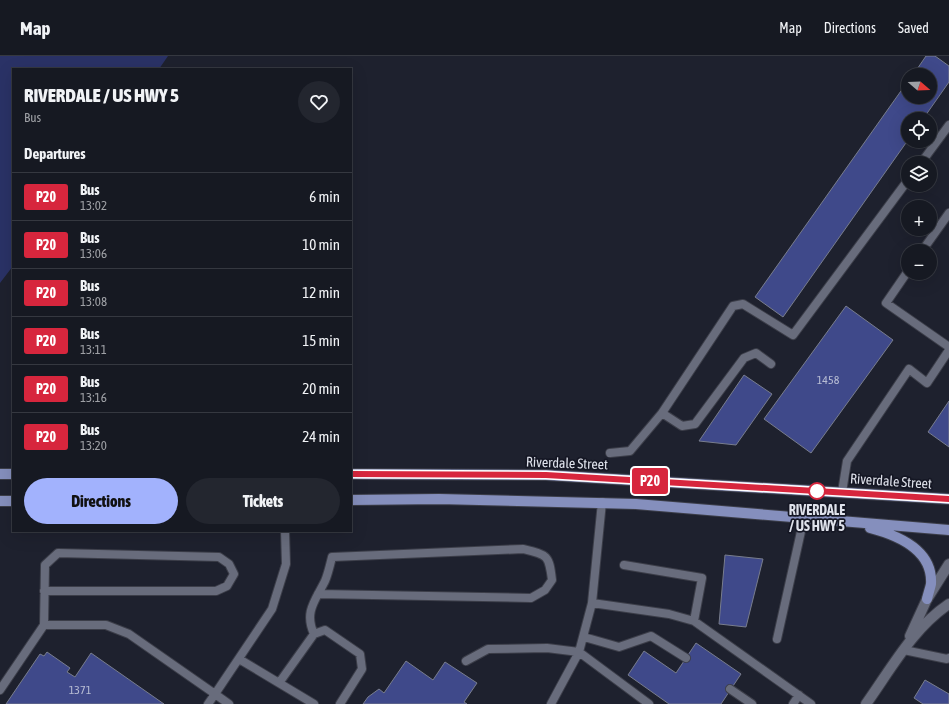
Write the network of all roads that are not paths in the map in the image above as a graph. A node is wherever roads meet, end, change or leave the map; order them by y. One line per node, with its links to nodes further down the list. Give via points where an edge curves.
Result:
1 (949, 125): 2 (lane)
2 (926, 156)
3 (901, 189): 10 (lane, via 793,335 743,304 733,306)
4 (949, 213): 5 (lane)
5 (927, 244)
6 (902, 280): 7 (lane, via 886,303)
7 (949, 347)
8 (949, 350): 15 (lane, via 927,383 910,369 847,461)
9 (771, 364): 10 (lane, via 756,353 744,358 695,424 682,426)
10 (662, 413): 11 (lane, via 630,451)
11 (610, 453)
12 (0, 474): 13 (main road)
13 (12, 474)
14 (352, 474): 15 (main road, Riverdale Street, via 546,475)
15 (842, 492): 16 (main road, Riverdale Street)
16 (949, 499)
17 (352, 500): 20 (main road)
18 (0, 501): 19 (main road)
19 (12, 501)
20 (602, 502): 21 (main road); 30 (lane)
21 (804, 518): 22 (main road); 36 (lane)
22 (843, 522): 23 (main road); 29 (main road, via 881,531 917,549 930,574 931,583)
23 (949, 530)
24 (285, 532): 41 (lane, via 286,564 272,609)
25 (949, 564): 29 (street)
26 (624, 565): 32 (lane, via 702,578)
27 (44, 591): 27 (lane, via 45,565 58,553 219,557 229,564 234,574 227,586 216,591); 33 (lane)
28 (318, 594): 28 (lane, via 326,580 332,557 523,549 541,553 550,562 552,580 545,590 531,598); 34 (lane, via 310,612 309,624)
29 (927, 599): 37 (street)
30 (592, 603): 32 (lane, via 669,614); 35 (lane)
31 (949, 604): 37 (street, via 926,623)
32 (694, 621): 47 (lane)
33 (44, 625): 45 (lane); 46 (lane, via 106,625 129,634)
34 (314, 634): 43 (lane); 51 (lane, via 325,630 360,654 362,669)
35 (584, 636): 38 (lane); 39 (lane, via 619,648 651,636)
36 (776, 639)
37 (904, 650): 40 (lane); 57 (street)
38 (580, 652): 42 (lane, via 547,648 488,649); 52 (lane); 53 (lane)
39 (686, 658)
40 (949, 658)
41 (239, 659): 43 (lane); 46 (lane)
42 (466, 661)
43 (279, 683): 50 (lane)
44 (730, 689): 54 (lane)
45 (0, 690)
46 (215, 694): 48 (lane); 49 (lane)
47 (799, 695): 55 (lane); 56 (lane)
48 (208, 704)
49 (229, 704)
50 (314, 704)
51 (340, 704)
52 (551, 704)
53 (649, 704)
54 (752, 704)
55 (793, 704)
56 (811, 704)
57 (866, 704)

